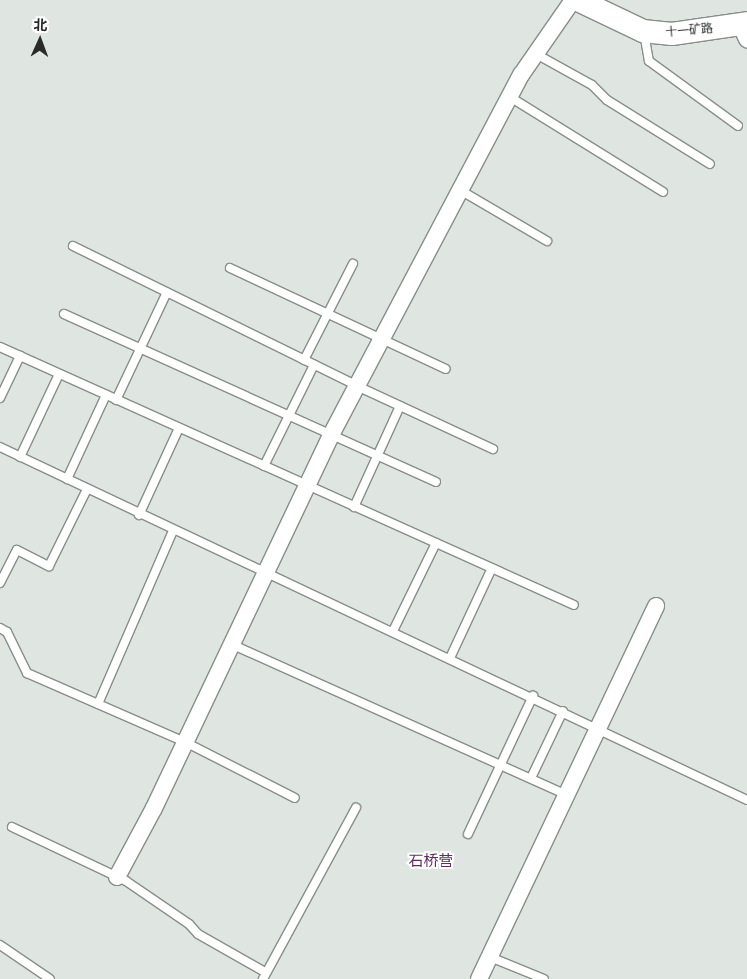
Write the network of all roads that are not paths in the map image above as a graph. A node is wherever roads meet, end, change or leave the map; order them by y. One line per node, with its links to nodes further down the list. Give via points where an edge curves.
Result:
1 (573, 0): 5 (street)
2 (578, 0): 4 (street, 十一矿路)
3 (745, 29): 4 (street, 十一矿路, via 672,34)
4 (643, 31): 7 (lane, via 649,61)
5 (536, 54): 6 (street); 8 (lane, via 592,85 607,100)
6 (510, 97): 9 (street); 10 (lane)
7 (738, 126)
8 (710, 164)
9 (460, 190): 11 (lane); 18 (street)
10 (663, 192)
11 (547, 241)
12 (73, 246): 15 (lane)
13 (353, 264): 16 (lane)
14 (230, 268): 16 (lane)
15 (167, 292): 20 (lane); 22 (lane)
16 (328, 313): 18 (lane); 22 (lane)
17 (64, 314): 20 (lane)
18 (382, 339): 24 (lane); 26 (street)
19 (0, 347): 21 (lane)
20 (139, 347): 29 (lane); 31 (lane)
21 (20, 356): 25 (lane); 28 (lane)
22 (304, 360): 23 (lane)
23 (314, 365): 26 (lane); 31 (lane)
24 (446, 369)
25 (59, 374): 27 (lane); 37 (lane)
26 (357, 386): 30 (lane); 33 (street)
27 (106, 395): 29 (lane); 39 (lane)
28 (0, 398)
29 (116, 400): 32 (lane)
30 (400, 406): 35 (lane); 36 (lane)
31 (288, 415): 33 (lane); 38 (lane)
32 (179, 428): 38 (lane); 44 (lane)
33 (331, 435): 36 (lane); 41 (street)
34 (0, 447): 37 (lane)
35 (493, 449)
36 (378, 456): 40 (lane); 43 (lane)
37 (20, 457): 39 (lane)
38 (264, 466): 41 (lane)
39 (67, 479): 42 (lane)
40 (436, 482)
41 (306, 485): 43 (lane); 48 (street)
42 (87, 489): 44 (lane); 49 (lane, via 49,566 17,550)
43 (354, 506): 46 (lane)
44 (139, 515): 45 (lane)
45 (173, 531): 48 (lane); 57 (lane)
46 (436, 543): 47 (lane); 53 (lane)
47 (492, 568): 50 (lane); 55 (lane)
48 (264, 573): 53 (lane); 54 (street)
49 (0, 583)
50 (574, 605)
51 (656, 606): 59 (street)
52 (0, 628): 57 (lane, via 7,632 27,673)
53 (393, 631): 55 (lane)
54 (231, 644): 60 (street); 61 (lane)
55 (450, 658): 56 (lane)
56 (532, 696): 58 (lane); 61 (lane)
57 (98, 704): 60 (lane)
58 (563, 710): 59 (lane); 62 (lane)
59 (596, 726): 63 (street); 65 (lane)
60 (185, 742): 64 (lane); 69 (street)
61 (501, 764): 62 (lane); 68 (lane)
62 (531, 778): 63 (lane)
63 (565, 794): 71 (street)
64 (295, 798)
65 (747, 800)
66 (356, 808): 72 (lane)
67 (12, 827): 69 (lane)
68 (468, 834)
69 (117, 877): 72 (lane)
70 (0, 945): 73 (lane)
71 (490, 957): 74 (street); 75 (lane)
72 (264, 975)
73 (50, 979)
74 (479, 979)
75 (544, 979)

